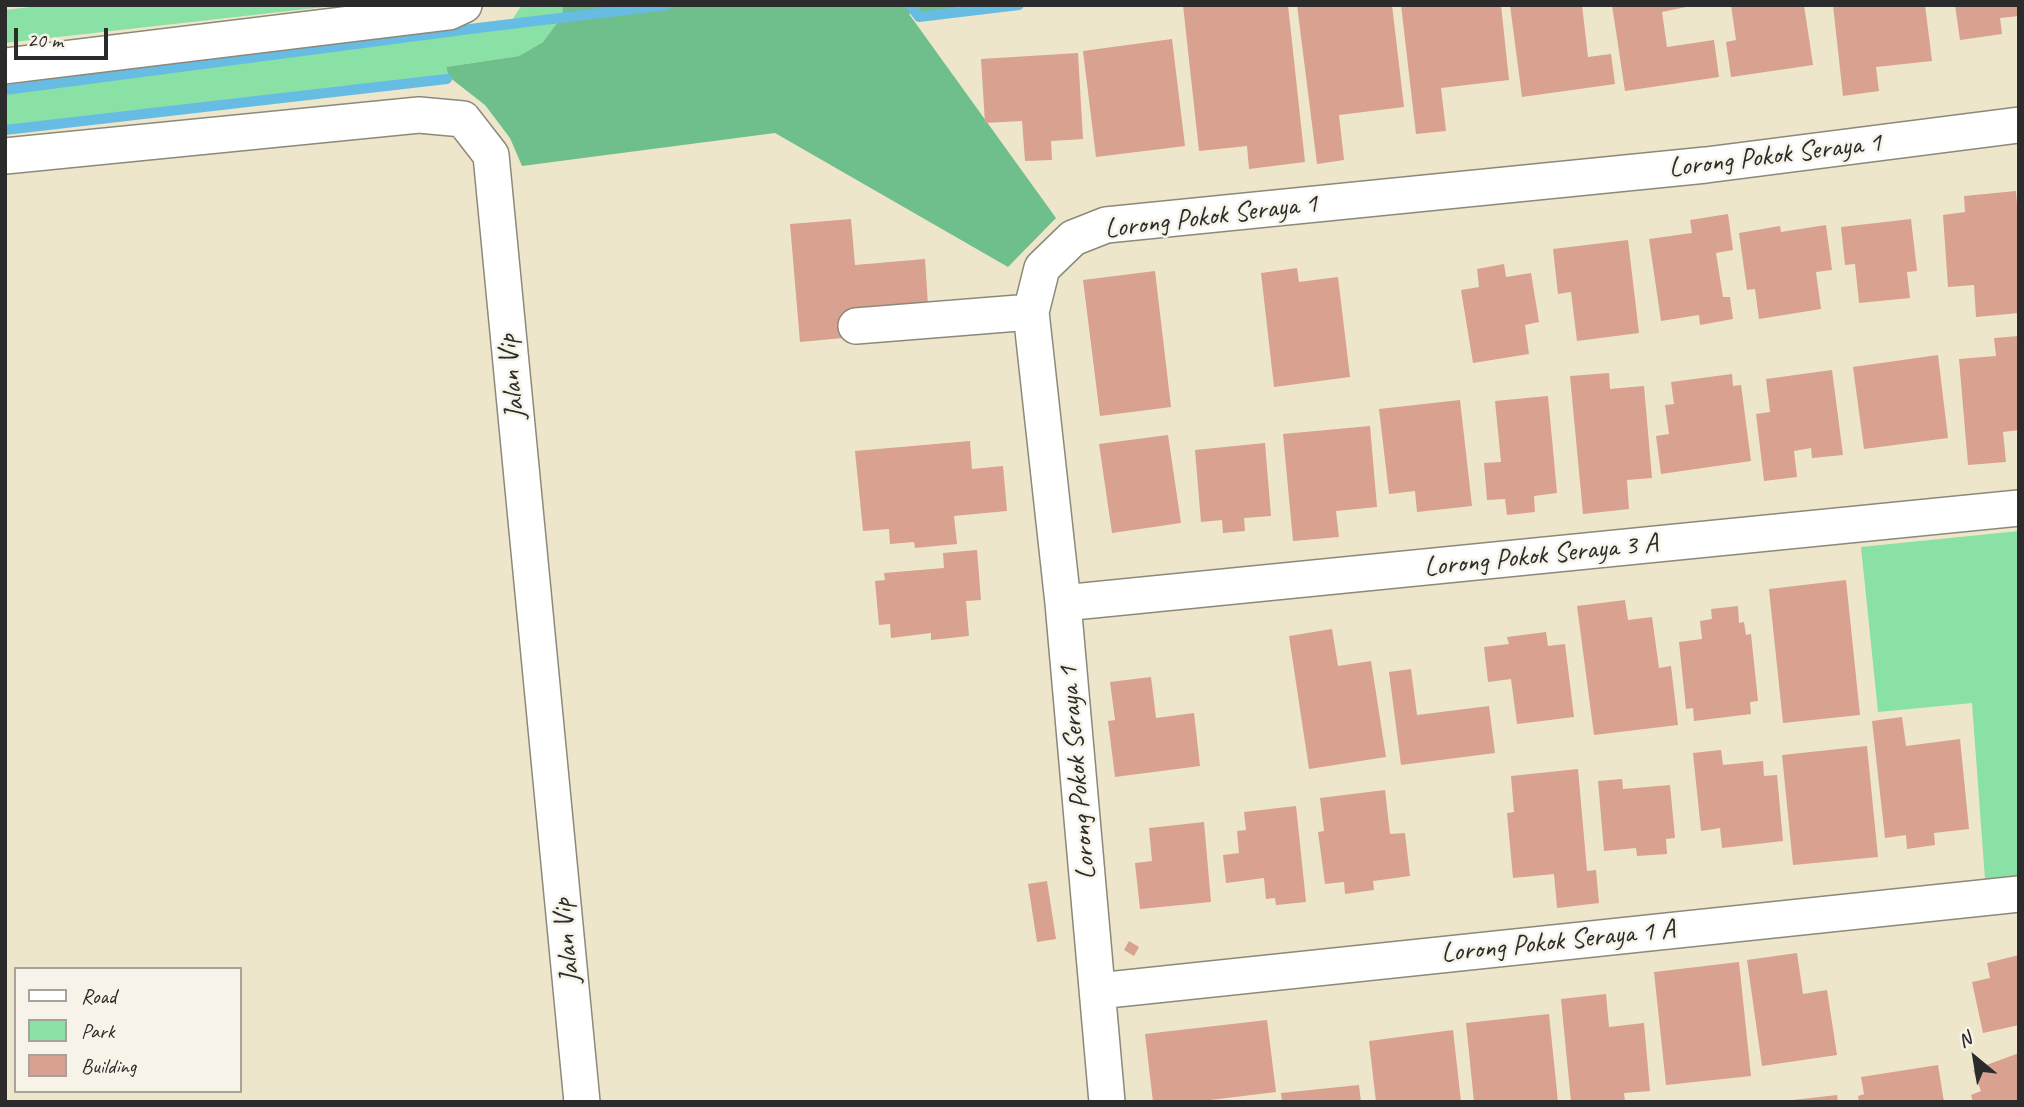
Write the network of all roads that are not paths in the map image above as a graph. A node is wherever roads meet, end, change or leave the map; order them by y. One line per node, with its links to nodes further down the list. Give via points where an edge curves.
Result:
1 (464, 5): 2 (street, via 449,12)
2 (5, 66)
3 (2019, 125): 5 (street, Lorong Pokok Seraya 1, via 1706,165 1106,225 1073,238 1042,268)
4 (5, 156): 11 (street, Jalan Vip, via 419,115 463,119 491,155)
5 (1031, 312): 6 (street); 8 (street, Lorong Pokok Seraya 1)
6 (856, 326)
7 (2019, 509): 8 (street, Lorong Pokok Seraya 3 A)
8 (1063, 603): 10 (street, Lorong Pokok Seraya 1)
9 (2019, 894): 10 (street, Lorong Pokok Seraya 1 A)
10 (1098, 991): 12 (street, Lorong Pokok Seraya 1)
11 (582, 1102)
12 (1107, 1102)

